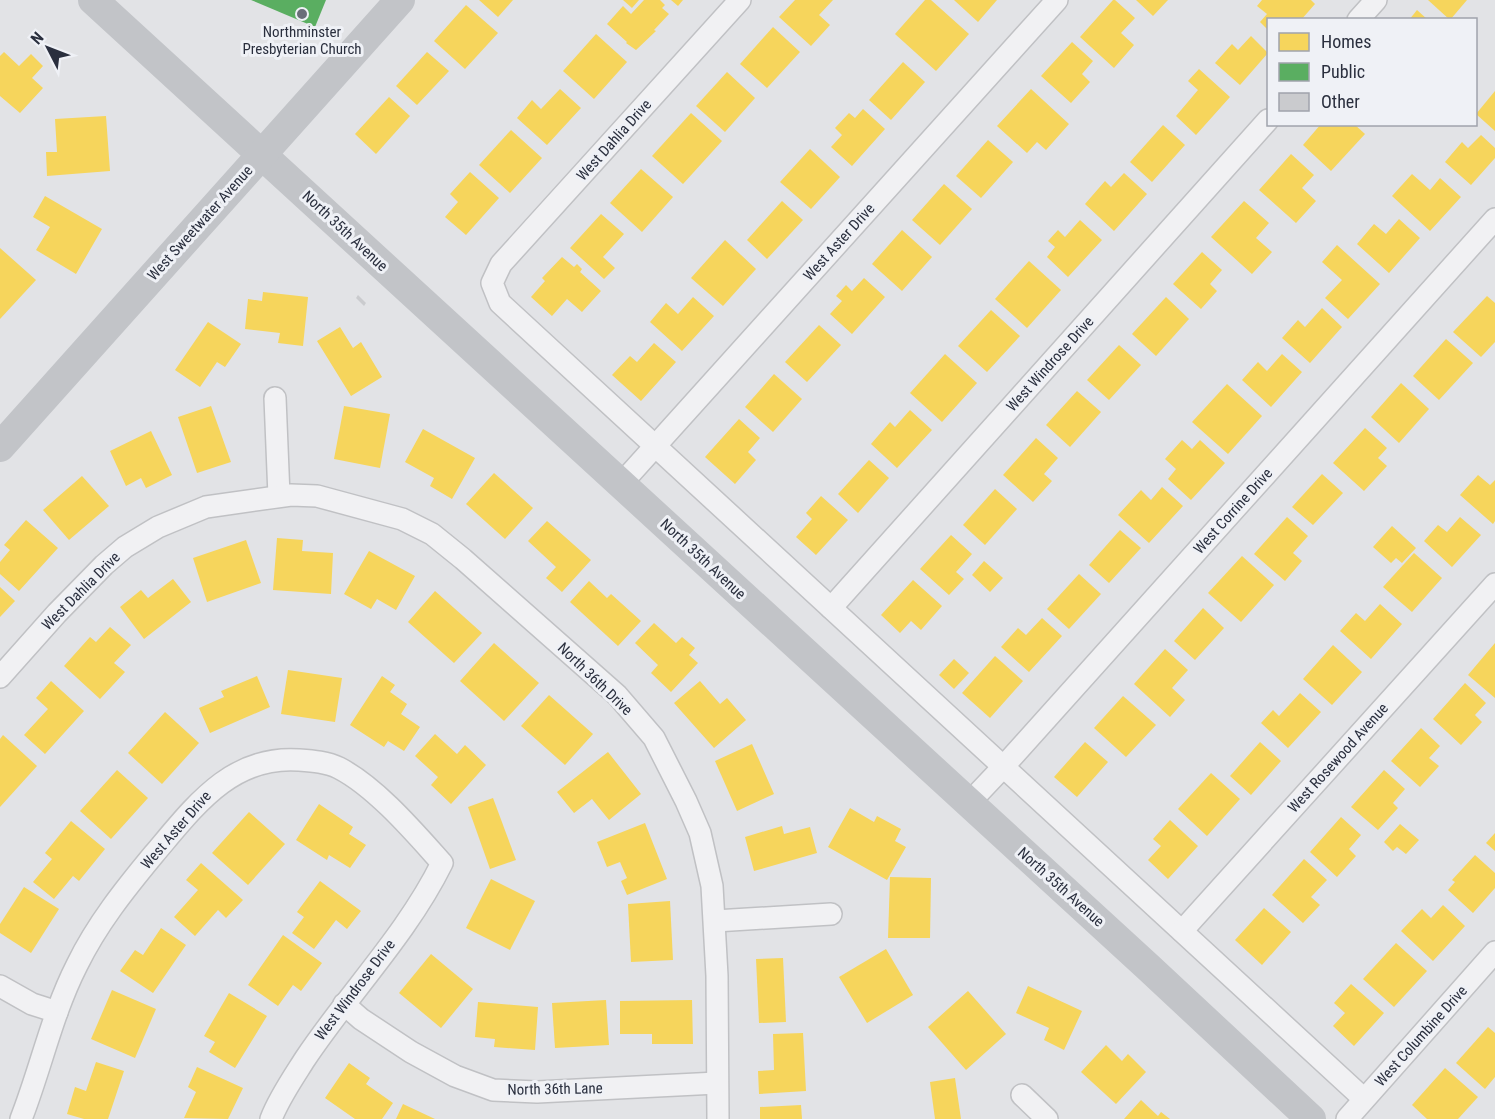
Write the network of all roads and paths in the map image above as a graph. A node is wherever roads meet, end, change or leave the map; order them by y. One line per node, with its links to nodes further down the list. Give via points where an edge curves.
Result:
1 (93, 0): 8 (main road, North 35th Avenue)
2 (400, 0): 8 (main road, West Sweetwater Avenue)
3 (740, 0): 11 (street, West Dahlia Drive, via 501,264 492,283 500,303)
4 (1057, 0): 11 (street, West Aster Drive)
5 (1376, 0): 6 (street)
6 (1360, 18)
7 (1267, 122): 16 (street, West Windrose Drive)
8 (262, 154): 12 (main road, West Sweetwater Avenue); 13 (main road, North 35th Avenue)
9 (1495, 219): 18 (street, West Corrine Drive)
10 (275, 398): 14 (street)
11 (654, 446): 13 (street, West Aster Drive); 16 (street)
12 (0, 447)
13 (621, 484): 19 (main road, North 35th Avenue)
14 (279, 496): 17 (street, West Dahlia Drive, via 206,507 158,527 125,547 57,613); 22 (street, North 36th Drive, via 317,496 402,519 432,534 617,695 654,738 700,833)
15 (1495, 584): 23 (street, West Rosewood Avenue)
16 (831, 608): 18 (street)
17 (0, 677)
18 (1004, 766): 19 (street, West Corrine Drive); 23 (street)
19 (969, 803): 35 (main road, North 35th Avenue)
20 (442, 863): 26 (street, West Windrose Drive, via 426,895); 27 (street, West Aster Drive, via 378,797 337,767 288,759 260,762 216,785 122,893 77,965)
21 (831, 914): 22 (street)
22 (715, 921): 28 (street, North 36th Drive)
23 (1182, 931): 30 (street)
24 (1495, 952): 30 (street, West Columbine Drive)
25 (0, 986): 27 (street, via 32,1004)
26 (344, 1004): 28 (street, North 36th Lane, via 411,1052 455,1076 493,1090 537,1092); 32 (street, West Windrose Drive, via 296,1072)
27 (57, 1012): 31 (street, West Aster Drive)
28 (717, 1083): 33 (street, North 36th Drive)
29 (1022, 1095): 34 (street)
30 (1365, 1099): 36 (street, West Columbine Drive)
31 (21, 1119)
32 (271, 1119)
33 (718, 1119)
34 (1047, 1119)
35 (1311, 1119)
36 (1347, 1119)

